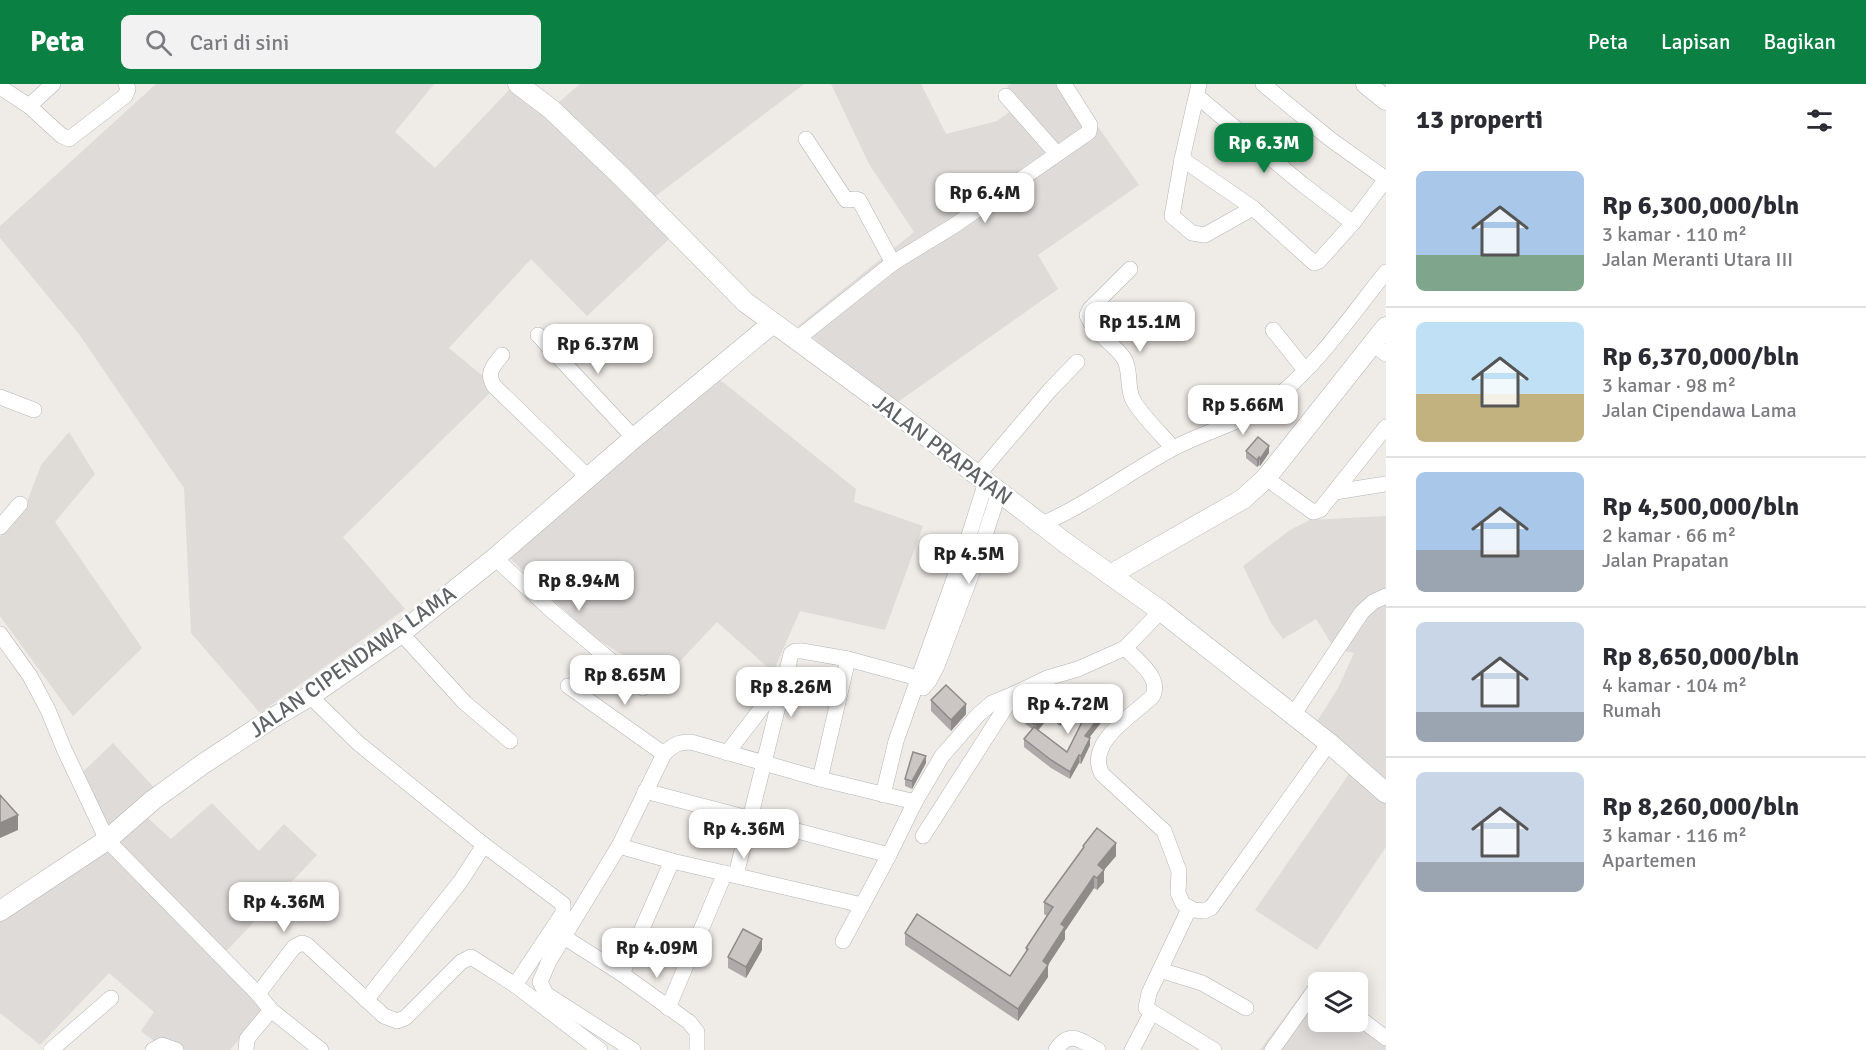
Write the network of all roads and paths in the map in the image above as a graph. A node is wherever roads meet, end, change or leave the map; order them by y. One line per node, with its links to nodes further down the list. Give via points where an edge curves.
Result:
1 (53, 84): 11 (street)
2 (126, 84): 11 (street, via 125,96 69,140)
3 (518, 84): 21 (street, JALAN PRAPATAN, via 551,109 745,302)
4 (1064, 84): 13 (street, via 1090,130)
5 (1263, 84): 15 (street)
6 (1366, 84): 10 (street)
7 (0, 87): 11 (street)
8 (1198, 90): 14 (street); 17 (street, via 1302,184)
9 (1006, 96): 13 (street)
10 (1386, 100)
11 (29, 106)
12 (806, 139): 18 (street, via 846,200 859,200)
13 (1056, 153): 18 (street, via 955,225)
14 (1182, 159): 16 (street); 16 (street, via 1172,216 1192,233 1205,235)
15 (1386, 179): 17 (street)
16 (1252, 208): 17 (street, via 1312,262 1319,261)
17 (1353, 223)
18 (893, 263): 25 (street)
19 (1130, 269): 34 (street, via 1088,315 1124,358 1133,401)
20 (1386, 272): 29 (street)
21 (773, 323): 25 (street, JALAN PRAPATAN); 33 (street, JALAN CIPENDAWA LAMA)
22 (1386, 327): 26 (street)
23 (1273, 330): 29 (street)
24 (538, 335): 33 (street)
25 (797, 339): 37 (street, JALAN PRAPATAN)
26 (1379, 349): 36 (street)
27 (502, 355): 35 (street, via 490,372 494,386)
28 (1077, 362): 37 (street, via 1050,390)
29 (1305, 370): 34 (street, via 1259,410)
30 (0, 397): 31 (street)
31 (34, 410)
32 (1385, 429): 39 (street)
33 (634, 438): 35 (street, JALAN CIPENDAWA LAMA)
34 (1173, 448): 41 (street, via 1090,500)
35 (588, 478): 43 (street, JALAN CIPENDAWA LAMA)
36 (1266, 478): 39 (street, via 1315,512); 44 (street, via 1243,499)
37 (987, 483): 41 (street, JALAN PRAPATAN); 51 (street, via 958,589)
38 (1386, 484): 39 (street)
39 (1335, 492)
40 (20, 504): 42 (street)
41 (1042, 524): 44 (street, JALAN PRAPATAN)
42 (0, 527)
43 (495, 558): 47 (street, JALAN CIPENDAWA LAMA); 54 (street)
44 (1110, 575): 46 (street, JALAN PRAPATAN)
45 (1386, 596): 57 (street, via 1362,612)
46 (1161, 611): 49 (street); 57 (street, JALAN PRAPATAN)
47 (401, 633): 56 (street, JALAN CIPENDAWA LAMA); 58 (street, via 465,703)
48 (0, 634): 70 (street, via 48,710)
49 (1125, 648): 55 (street); 77 (street, via 1154,681 1156,690 1103,742 1099,768 1164,831 1179,871 1179,897)
50 (848, 659): 51 (street); 52 (street, via 795,651 789,657); 63 (street)
51 (924, 679): 66 (street, via 893,749)
52 (784, 680): 60 (street); 62 (street)
53 (568, 686): 61 (street)
54 (643, 688)
55 (1014, 694): 67 (street, via 992,703 968,724 942,756); 69 (street)
56 (310, 696): 70 (street, JALAN CIPENDAWA LAMA, via 153,800); 71 (street, via 358,743)
57 (1293, 716): 59 (street, JALAN PRAPATAN)
58 (510, 741)
59 (1329, 743): 65 (street, JALAN PRAPATAN); 77 (street, via 1211,908)
60 (727, 753): 61 (street, via 684,742); 62 (street)
61 (664, 754): 64 (street)
62 (763, 764): 63 (street); 68 (street)
63 (820, 779): 66 (street)
64 (645, 790): 68 (street); 72 (street)
65 (1386, 793)
66 (883, 795): 67 (street)
67 (915, 802): 73 (street)
68 (751, 818): 73 (street); 75 (street)
69 (923, 836)
70 (107, 840): 78 (street, JALAN CIPENDAWA LAMA); 84 (street)
71 (484, 845): 83 (street, via 564,907); 87 (street, via 460,882)
72 (619, 846): 74 (street); 79 (street)
73 (889, 855): 76 (street)
74 (672, 861): 75 (street); 82 (street)
75 (730, 874): 76 (street); 88 (street)
76 (862, 905): 80 (street)
77 (1189, 909): 81 (street)
78 (0, 911)
79 (564, 937): 82 (street); 100 (street, via 543,973 543,990)
80 (843, 941)
81 (1160, 970): 89 (street, via 1202,983); 91 (street, via 1146,1003)
82 (622, 974): 88 (street)
83 (515, 986): 87 (street, via 470,957 400,1020 384,1016); 99 (street)
84 (258, 994): 87 (street, via 294,947 302,943); 90 (street)
85 (111, 998): 94 (street)
86 (1308, 999): 106 (street)
87 (366, 1000)
88 (668, 1008): 101 (street, via 697,1032)
89 (1246, 1008)
90 (271, 1010): 97 (street, via 247,1039); 98 (street)
91 (1152, 1012): 104 (street); 105 (street)
92 (1368, 1024): 93 (street)
93 (1386, 1038)
94 (51, 1050)
95 (153, 1050): 96 (street, via 162,1045)
96 (176, 1050)
97 (246, 1050)
98 (321, 1050)
99 (600, 1050)
100 (633, 1050)
101 (698, 1050)
102 (1056, 1050): 103 (street, via 1069,1038)
103 (1098, 1050)
104 (1132, 1050)
105 (1214, 1050)
106 (1272, 1050)

